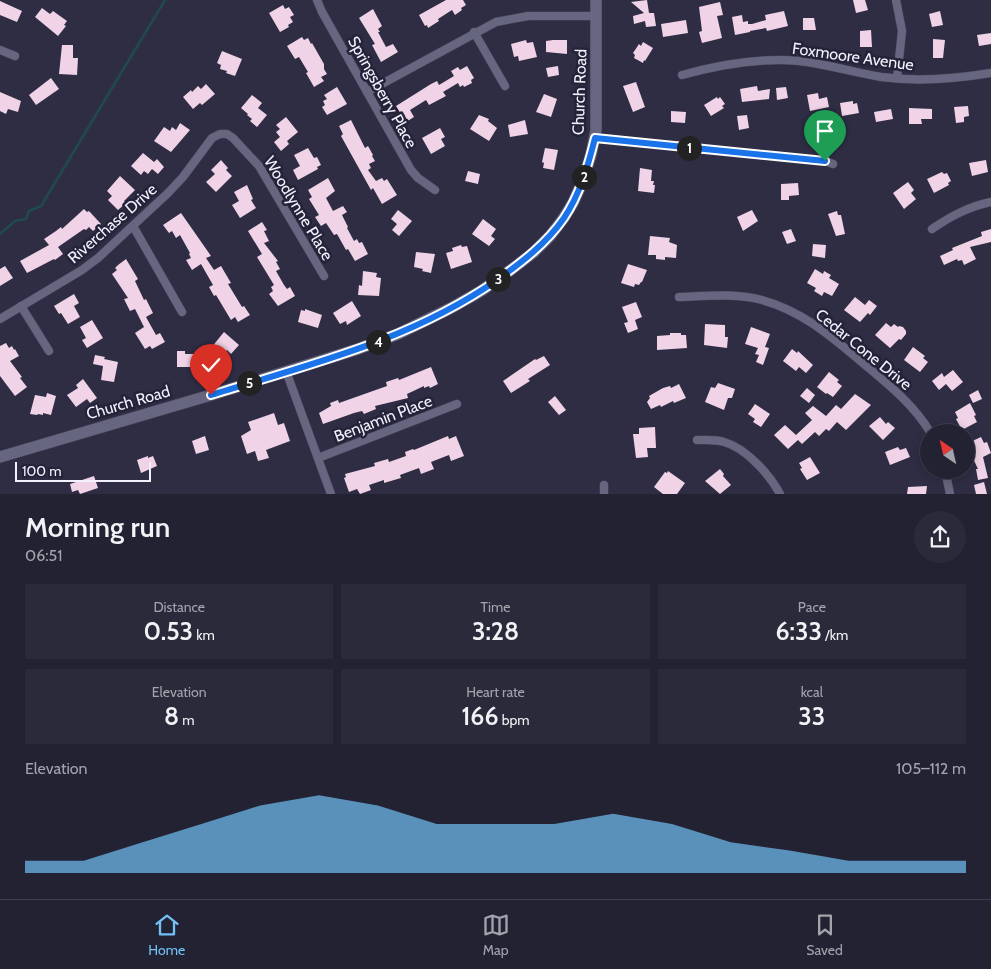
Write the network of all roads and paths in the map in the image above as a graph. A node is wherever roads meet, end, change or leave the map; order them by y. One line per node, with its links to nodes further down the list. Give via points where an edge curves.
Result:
1 (317, 0): 12 (street, Springsberry Place)
2 (596, 0): 4 (main road, Church Road)
3 (896, 0): 10 (street, via 902,31)
4 (596, 16): 5 (street, via 528,16 496,22); 14 (main road, Church Road)
5 (474, 32): 11 (street); 12 (street)
6 (0, 50): 7 (street)
7 (15, 56)
8 (991, 73): 10 (street, Foxmoore Avenue, via 932,80)
9 (682, 75): 10 (street, Foxmoore Avenue, via 736,63 781,60)
10 (897, 78)
11 (506, 86)
12 (367, 92): 16 (street, Springsberry Place, via 411,170)
13 (227, 134): 18 (street, Riverchase Drive, via 212,138 183,177); 20 (street, Woodlynne Place, via 243,146 259,166)
14 (595, 138): 15 (street); 26 (main road, Church Road, via 582,183 563,219 550,236 512,269 481,291 420,325 358,349)
15 (833, 164)
16 (435, 190)
17 (991, 202): 19 (street, via 959,212)
18 (133, 226): 22 (street, Riverchase Drive, via 82,270); 23 (street)
19 (932, 229)
20 (324, 276)
21 (679, 296): 28 (street, Cedar Cone Drive, via 760,299 790,310 835,340 903,398)
22 (21, 306): 24 (street, Riverchase Drive); 25 (street)
23 (182, 312)
24 (0, 319)
25 (49, 351)
26 (286, 371): 30 (main road, Church Road); 31 (street)
27 (457, 404): 31 (street, Benjamin Place)
28 (925, 424)
29 (697, 440): 36 (street, via 722,441 746,454 764,471)
30 (0, 457)
31 (318, 458): 34 (street)
32 (947, 479): 37 (street)
33 (604, 484): 35 (street)
34 (331, 494)
35 (604, 494)
36 (780, 494)
37 (950, 494)

